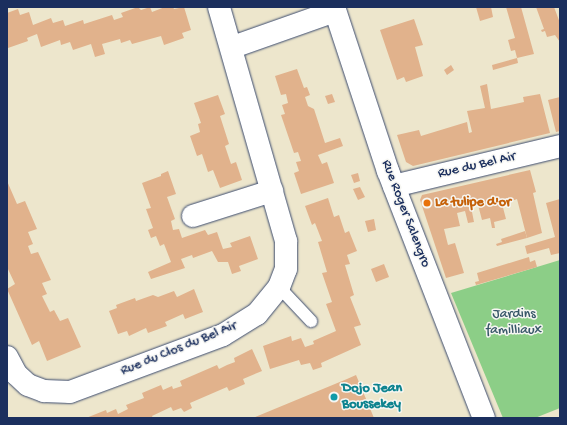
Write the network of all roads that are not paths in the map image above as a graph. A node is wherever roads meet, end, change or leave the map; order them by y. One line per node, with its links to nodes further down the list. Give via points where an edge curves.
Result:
1 (219, 7): 3 (street, Rue du Clos du Bel Air)
2 (339, 8): 3 (street); 5 (street, Rue Roger Salengro)
3 (233, 47): 6 (street, Rue du Clos du Bel Air)
4 (560, 146): 5 (street, Rue du Bel Air)
5 (394, 186): 11 (street, Rue Roger Salengro)
6 (272, 191): 7 (street); 8 (street, Rue du Clos du Bel Air, via 288,252 286,269)
7 (193, 216)
8 (279, 287): 9 (lane); 10 (street, Rue du Clos du Bel Air, via 260,311 232,330 70,392 44,391 28,385 16,374)
9 (311, 321)
10 (7, 357)
11 (484, 418)

